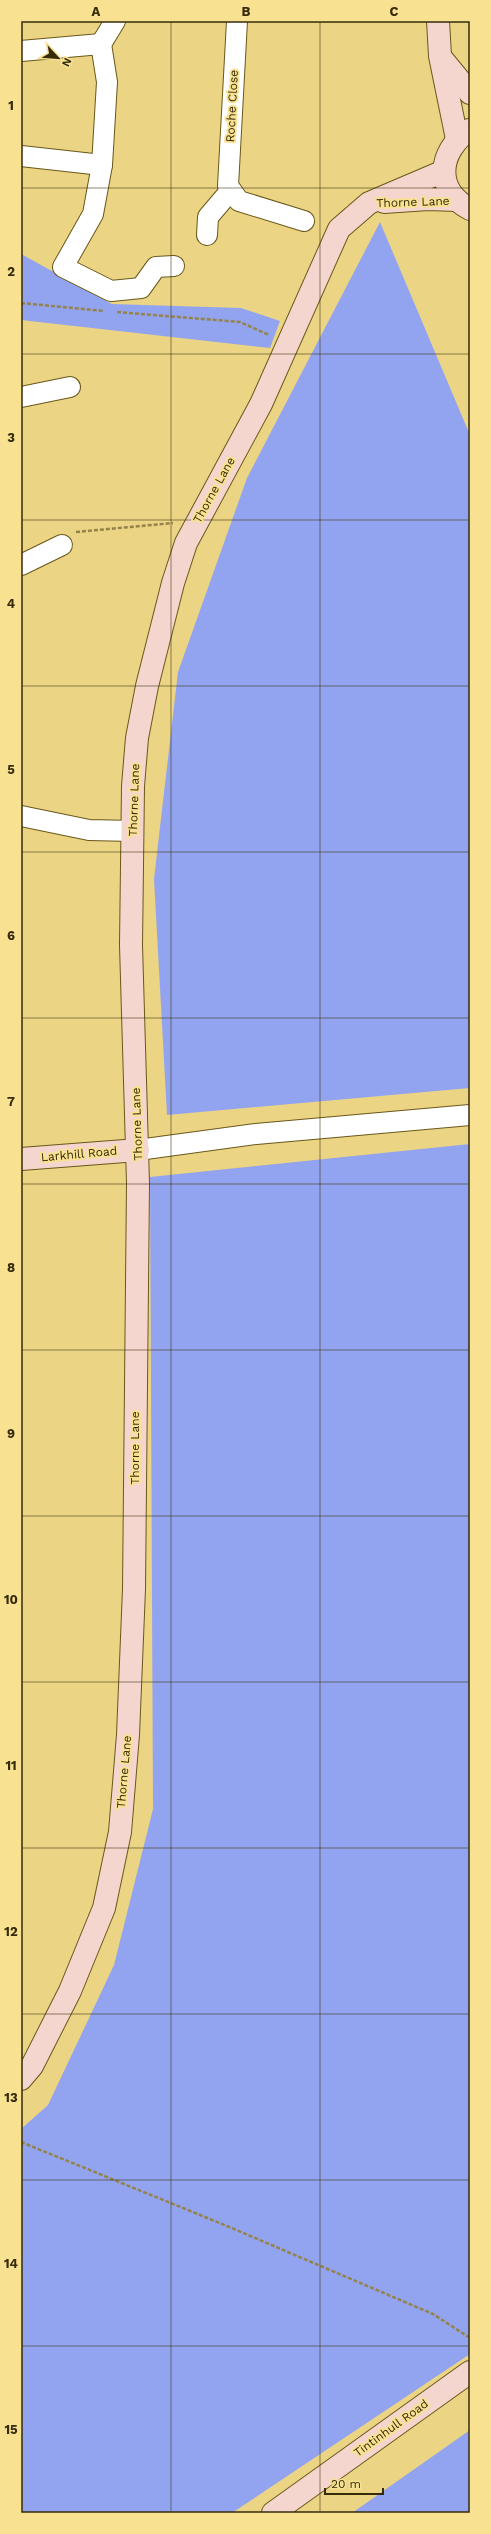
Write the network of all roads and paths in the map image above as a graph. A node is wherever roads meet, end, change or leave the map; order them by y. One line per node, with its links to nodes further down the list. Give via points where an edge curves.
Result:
1 (115, 21): 4 (street)
2 (237, 21): 12 (street, Roche Close, via 228,186)
3 (438, 21): 6 (street)
4 (101, 44): 5 (street); 10 (street, via 107,82)
5 (21, 51)
6 (440, 56): 7 (street); 8 (street)
7 (470, 92)
8 (463, 134): 11 (street, via 450,148)
9 (21, 156): 10 (street)
10 (102, 165): 17 (street, via 93,214 63,267 111,291 141,288 156,267)
11 (444, 171): 13 (street, Thorne Lane); 14 (street, via 450,192)
12 (231, 190): 15 (street, via 239,201); 16 (street, via 208,217)
13 (369, 203): 14 (street, Thorne Lane, via 428,199); 21 (street, Thorne Lane, via 339,229)
14 (463, 205)
15 (304, 221)
16 (207, 235)
17 (174, 266)
18 (21, 303): 19 (path)
19 (106, 311)
20 (114, 312): 21 (path, via 240,322)
21 (288, 343): 24 (street, Thorne Lane, via 260,404)
22 (70, 387): 23 (street)
23 (21, 396)
24 (197, 521): 25 (path, via 71,533); 28 (street, Thorne Lane, via 186,543 173,583 147,686 137,738)
25 (62, 545): 26 (street)
26 (21, 565)
27 (21, 816): 28 (street, via 90,830)
28 (133, 831): 30 (street, Thorne Lane, via 131,945)
29 (470, 1115): 30 (street, via 256,1134)
30 (138, 1150): 31 (street, Larkhill Road); 32 (street, Thorne Lane, via 134,1589 128,1735 120,1832 104,1908 70,1991 32,2066)
31 (21, 1159)
32 (21, 2079)
33 (21, 2142): 34 (path, via 418,2308)
34 (470, 2338)
35 (470, 2372): 36 (street, Tintinhull Road)
36 (273, 2513)

